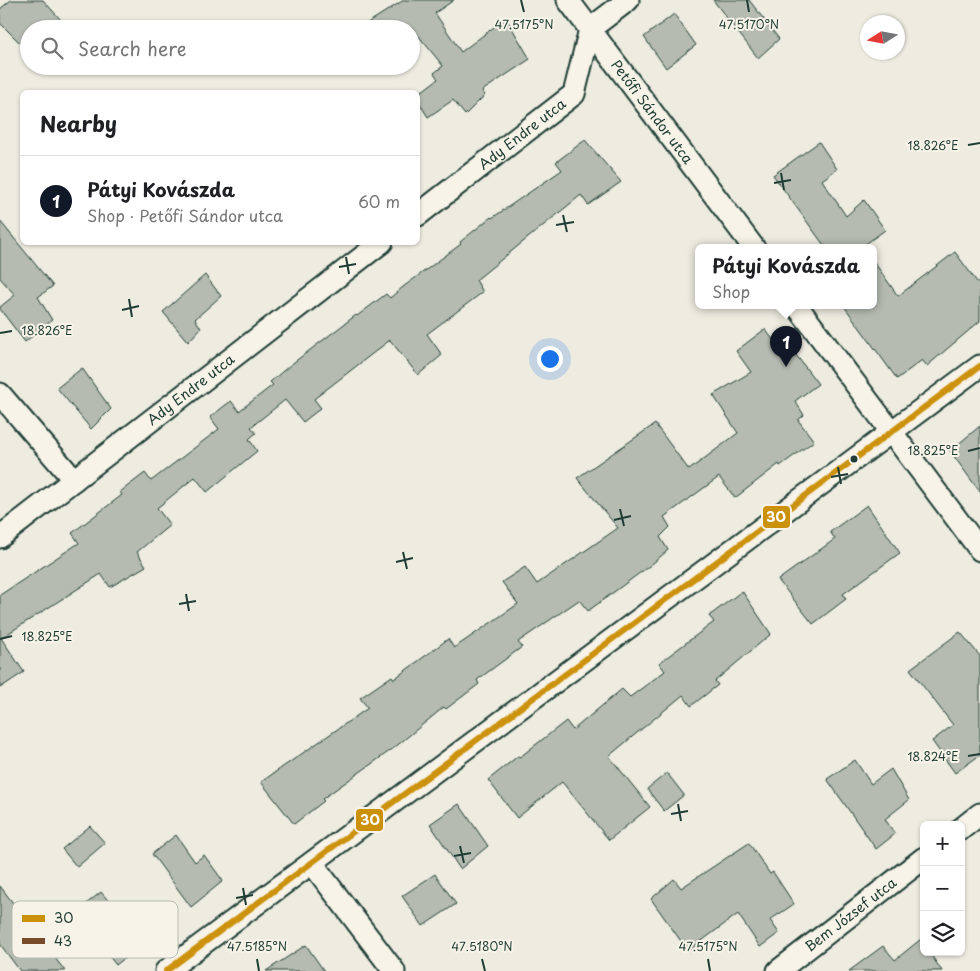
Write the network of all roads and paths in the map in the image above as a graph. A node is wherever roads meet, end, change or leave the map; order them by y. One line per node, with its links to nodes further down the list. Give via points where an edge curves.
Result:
1 (568, 0): 3 (street, Petőfi Sándor utca)
2 (628, 0): 3 (street)
3 (590, 29): 4 (street, Ady Endre utca, via 574,94); 5 (street, Petőfi Sándor utca)
4 (420, 213)
5 (751, 244)
6 (378, 245): 11 (street, Ady Endre utca)
7 (799, 309): 10 (street)
8 (980, 366): 10 (street)
9 (0, 394): 11 (street)
10 (891, 432): 13 (street); 17 (street)
11 (74, 480): 12 (street, Ady Endre utca)
12 (0, 537)
13 (980, 550)
14 (980, 814): 15 (street)
15 (965, 825)
16 (920, 861): 20 (street, Bem József utca)
17 (312, 863): 18 (street); 19 (street)
18 (166, 971)
19 (394, 971)
20 (778, 971)

